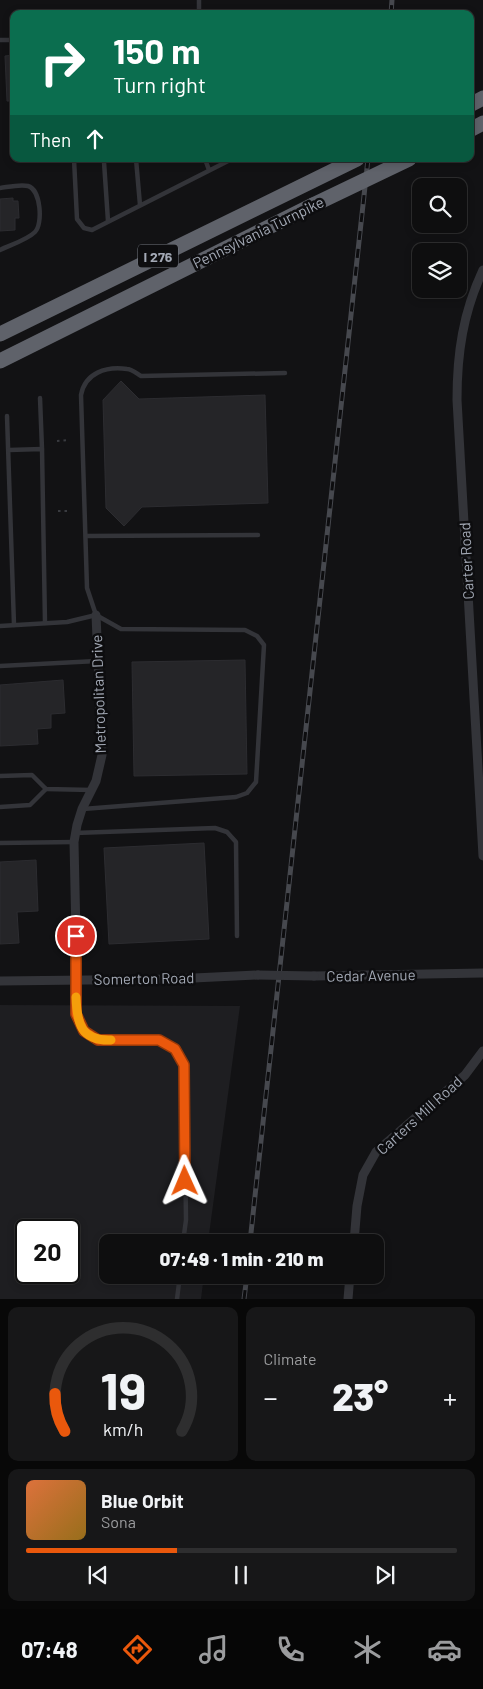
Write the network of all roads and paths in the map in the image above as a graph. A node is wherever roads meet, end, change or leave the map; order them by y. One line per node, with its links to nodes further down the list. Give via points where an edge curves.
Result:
1 (74, 162): 11 (lane, via 77,219 84,228 92,230)
2 (104, 162): 11 (lane)
3 (136, 162): 10 (lane)
4 (206, 162): 8 (lane)
5 (226, 162): 8 (lane)
6 (351, 162): 14 (highway, Pennsylvania Turnpike / I 276)
7 (403, 162): 15 (highway, Pennsylvania Turnpike / I 276, bridge)
8 (209, 170): 10 (lane)
9 (0, 188): 12 (lane, via 28,186 34,190 38,196 39,225 34,233)
10 (140, 205): 11 (lane)
11 (108, 221)
12 (0, 250)
13 (483, 270): 34 (street, Carter Road, via 464,323 457,377)
14 (0, 334)
15 (0, 361)
16 (285, 373): 26 (lane, via 142,376 129,369 103,370 90,376 82,385 80,395)
17 (40, 398): 21 (lane)
18 (7, 416): 22 (lane)
19 (69, 440): 20 (path)
20 (57, 441)
21 (42, 449): 22 (lane); 28 (lane)
22 (9, 450): 30 (lane)
23 (70, 511): 24 (path)
24 (58, 512)
25 (258, 535): 26 (lane)
26 (86, 536): 27 (lane, via 87,588)
27 (96, 615): 28 (lane); 31 (street, Metropolitan Drive); 39 (lane, via 121,629 245,630 257,636 264,645 256,782 247,793 236,797)
28 (45, 623): 30 (lane)
29 (0, 626): 30 (lane)
30 (14, 626)
31 (97, 661): 32 (lane); 37 (street, Metropolitan Drive, via 102,755)
32 (0, 666)
33 (483, 671): 34 (street)
34 (472, 672): 42 (street, Carter Road)
35 (0, 776): 36 (lane, via 32,775)
36 (46, 789): 37 (lane); 38 (lane, via 30,805)
37 (92, 790): 39 (street, Metropolitan Drive)
38 (0, 807)
39 (82, 810): 40 (street, Metropolitan Drive)
40 (74, 837): 41 (lane); 43 (lane, via 215,828 227,832 236,842); 46 (street, Metropolitan Drive)
41 (0, 843)
42 (483, 856)
43 (238, 936)
44 (483, 972): 45 (street, Cedar Avenue, bridge)
45 (258, 975): 46 (street, Somerton Road)
46 (76, 979): 47 (street, Somerton Road); 49 (lane, via 76,1014 84,1031 98,1040 159,1040 175,1049 184,1065)
47 (0, 980)
48 (483, 1051): 50 (street, Carters Mill Road, via 465,1075 376,1152 363,1175)
49 (184, 1234)
50 (355, 1234)
51 (179, 1284): 53 (lane)
52 (349, 1284): 54 (street)
53 (177, 1299)
54 (348, 1299)

